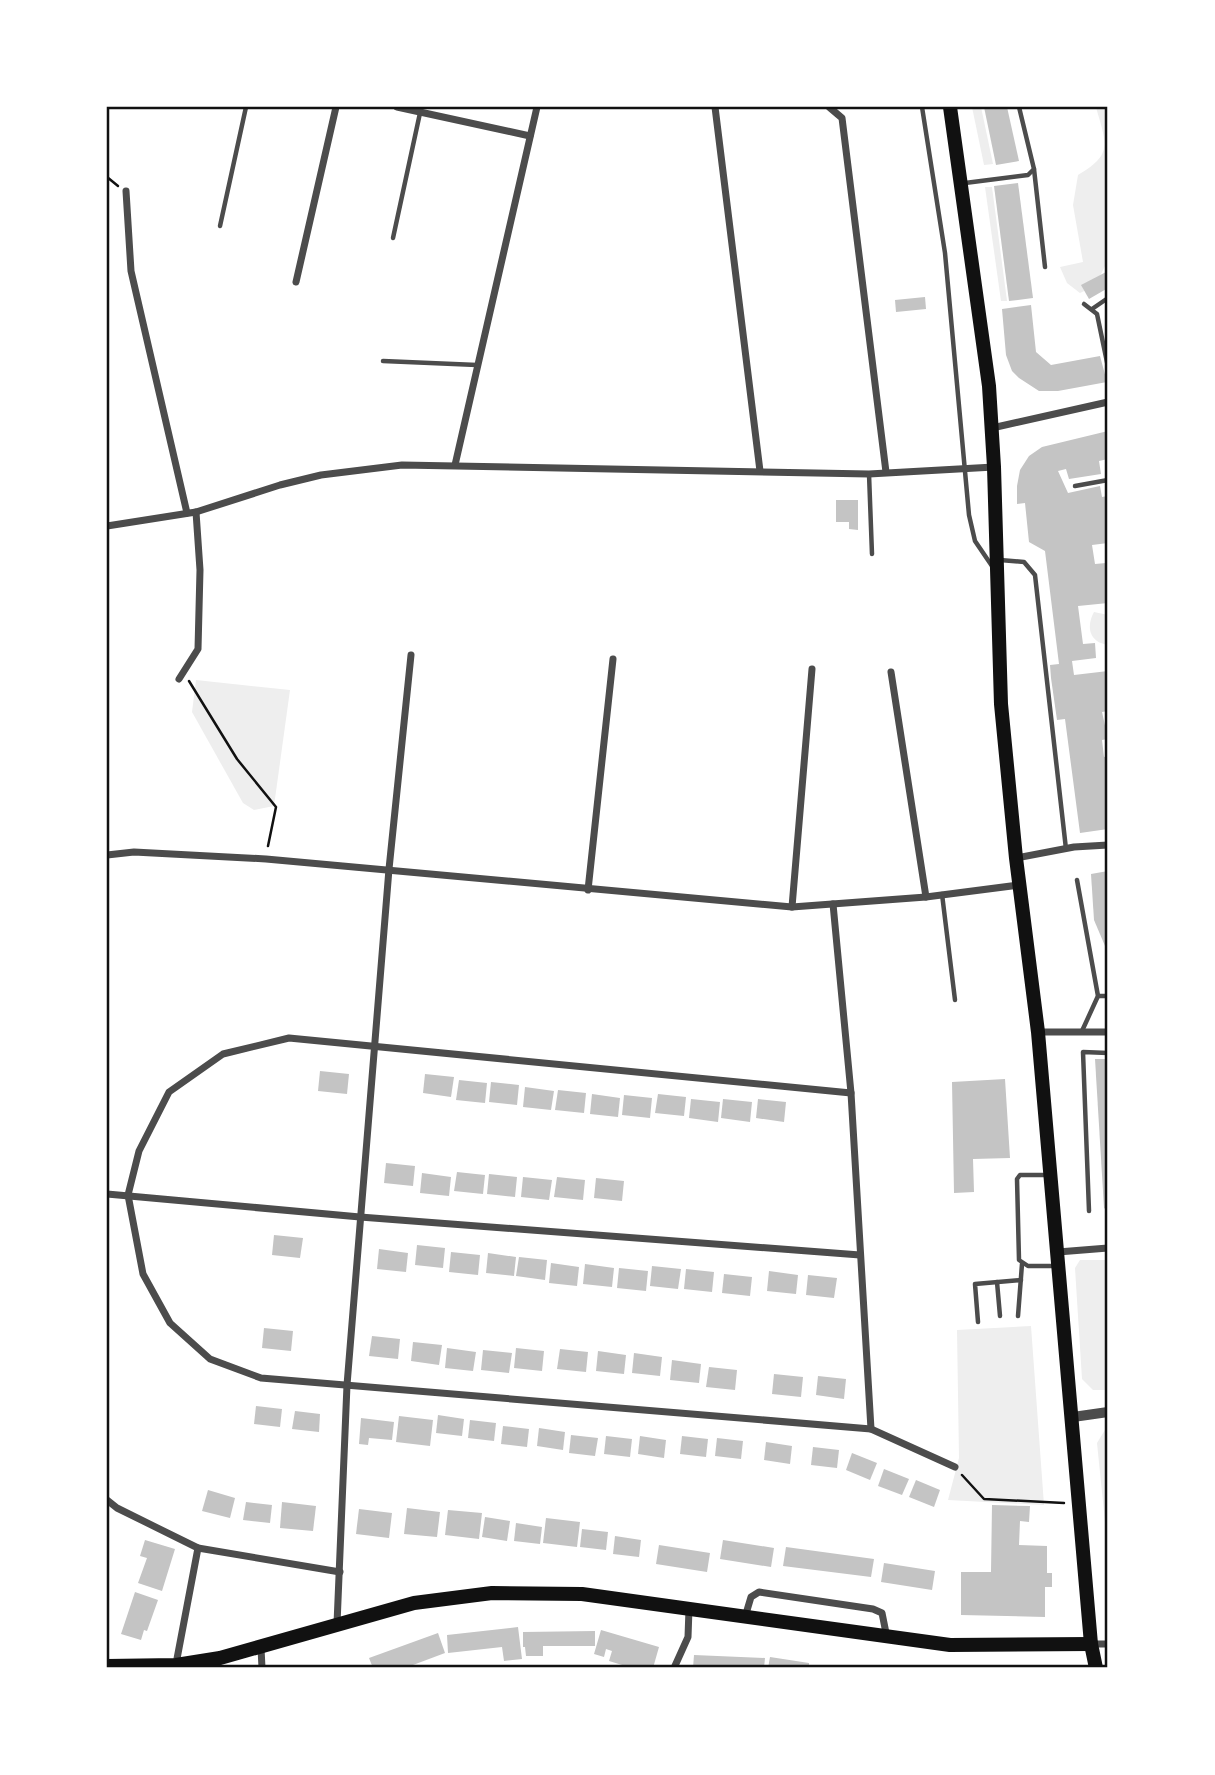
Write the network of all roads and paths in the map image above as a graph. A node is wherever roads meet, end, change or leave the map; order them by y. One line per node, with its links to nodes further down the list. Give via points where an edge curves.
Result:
1 (246, 107): 16 (lane)
2 (336, 107): 19 (street)
3 (397, 107): 11 (street)
4 (537, 107): 12 (street)
5 (715, 107): 31 (street)
6 (829, 107): 32 (street, via 842,118)
7 (922, 107): 30 (lane, via 945,253)
8 (950, 107): 14 (main road)
9 (1019, 107): 13 (lane)
10 (432, 110): 11 (street); 12 (street)
11 (420, 113): 17 (lane)
12 (530, 136): 24 (street)
13 (1034, 169): 14 (lane, via 1028,174); 18 (lane)
14 (962, 183): 27 (main road)
15 (125, 191): 36 (street, via 131,271)
16 (220, 226)
17 (393, 238)
18 (1045, 267)
19 (296, 282)
20 (1108, 298): 22 (lane)
21 (1084, 304): 22 (lane)
22 (1092, 310): 25 (lane, via 1097,314)
23 (383, 361): 24 (lane)
24 (477, 365): 28 (street)
25 (1108, 367)
26 (1108, 402): 27 (street)
27 (991, 428): 29 (main road)
28 (455, 465): 31 (street); 36 (street, via 402,464 321,475)
29 (994, 467): 30 (street); 39 (main road)
30 (967, 470): 32 (street); 39 (lane, via 975,541)
31 (760, 471): 33 (street)
32 (886, 472): 33 (street)
33 (869, 474): 38 (lane)
34 (1108, 480): 35 (lane)
35 (1075, 486)
36 (192, 513): 37 (street); 44 (street, via 200,570 198,649)
37 (107, 526)
38 (872, 554)
39 (996, 566): 46 (lane, via 1024,562 1035,575); 48 (main road, via 1001,704)
40 (411, 655): 50 (street)
41 (613, 659): 53 (street)
42 (812, 670): 57 (street)
43 (891, 672): 55 (street)
44 (181, 676): 49 (path, via 276,807)
45 (1108, 845): 46 (street)
46 (1066, 849): 48 (street)
47 (107, 855): 49 (street, via 134,852)
48 (1016, 858): 52 (main road)
49 (266, 859): 50 (street)
50 (389, 869): 53 (street); 64 (street)
51 (1077, 880): 58 (lane)
52 (1021, 885): 54 (street); 61 (main road)
53 (588, 890): 57 (street)
54 (942, 894): 55 (street); 60 (lane)
55 (926, 897): 56 (street)
56 (833, 904): 57 (street); 66 (street)
57 (792, 907)
58 (1098, 996): 59 (lane); 62 (lane)
59 (1108, 996)
60 (955, 1000)
61 (1038, 1032): 62 (street); 67 (main road)
62 (1081, 1032): 63 (street)
63 (1108, 1032)
64 (375, 1048): 66 (street); 69 (street, via 289,1038 223,1054 169,1092 139,1151); 71 (street)
65 (1108, 1053): 70 (lane, via 1083,1052)
66 (851, 1093): 73 (street)
67 (1051, 1175): 74 (main road); 75 (lane, via 1020,1175 1017,1179)
68 (107, 1194): 69 (street)
69 (128, 1195): 71 (street); 81 (street, via 143,1274 170,1323 210,1359 261,1378)
70 (1089, 1211)
71 (360, 1217): 73 (street); 81 (street)
72 (1108, 1248): 74 (street)
73 (860, 1255): 84 (street)
74 (1058, 1259): 75 (lane); 83 (main road)
75 (1022, 1264): 76 (lane)
76 (1021, 1280): 77 (lane); 79 (lane)
77 (997, 1282): 78 (lane); 80 (lane, via 975,1284)
78 (1000, 1316)
79 (1018, 1316)
80 (978, 1322)
81 (347, 1385): 84 (street); 89 (street)
82 (1108, 1412): 83 (street)
83 (1073, 1417): 87 (main road)
84 (871, 1429): 85 (street)
85 (955, 1467): 87 (path, via 984,1499)
86 (107, 1500): 88 (street)
87 (1080, 1504): 94 (main road)
88 (198, 1548): 89 (street); 97 (street)
89 (340, 1572): 92 (street)
90 (690, 1609): 91 (main road); 92 (main road, via 582,1594 492,1593 414,1603); 100 (street, via 688,1637)
91 (745, 1618): 93 (main road); 93 (street, via 751,1597 760,1592 873,1609 882,1613)
92 (337, 1624): 96 (main road)
93 (887, 1639): 94 (main road, via 950,1645)
94 (1091, 1644): 95 (street); 101 (main road)
95 (1108, 1644)
96 (261, 1648): 97 (main road); 99 (street)
97 (176, 1665): 98 (main road)
98 (107, 1666)
99 (262, 1668)
100 (674, 1668)
101 (1096, 1668)

